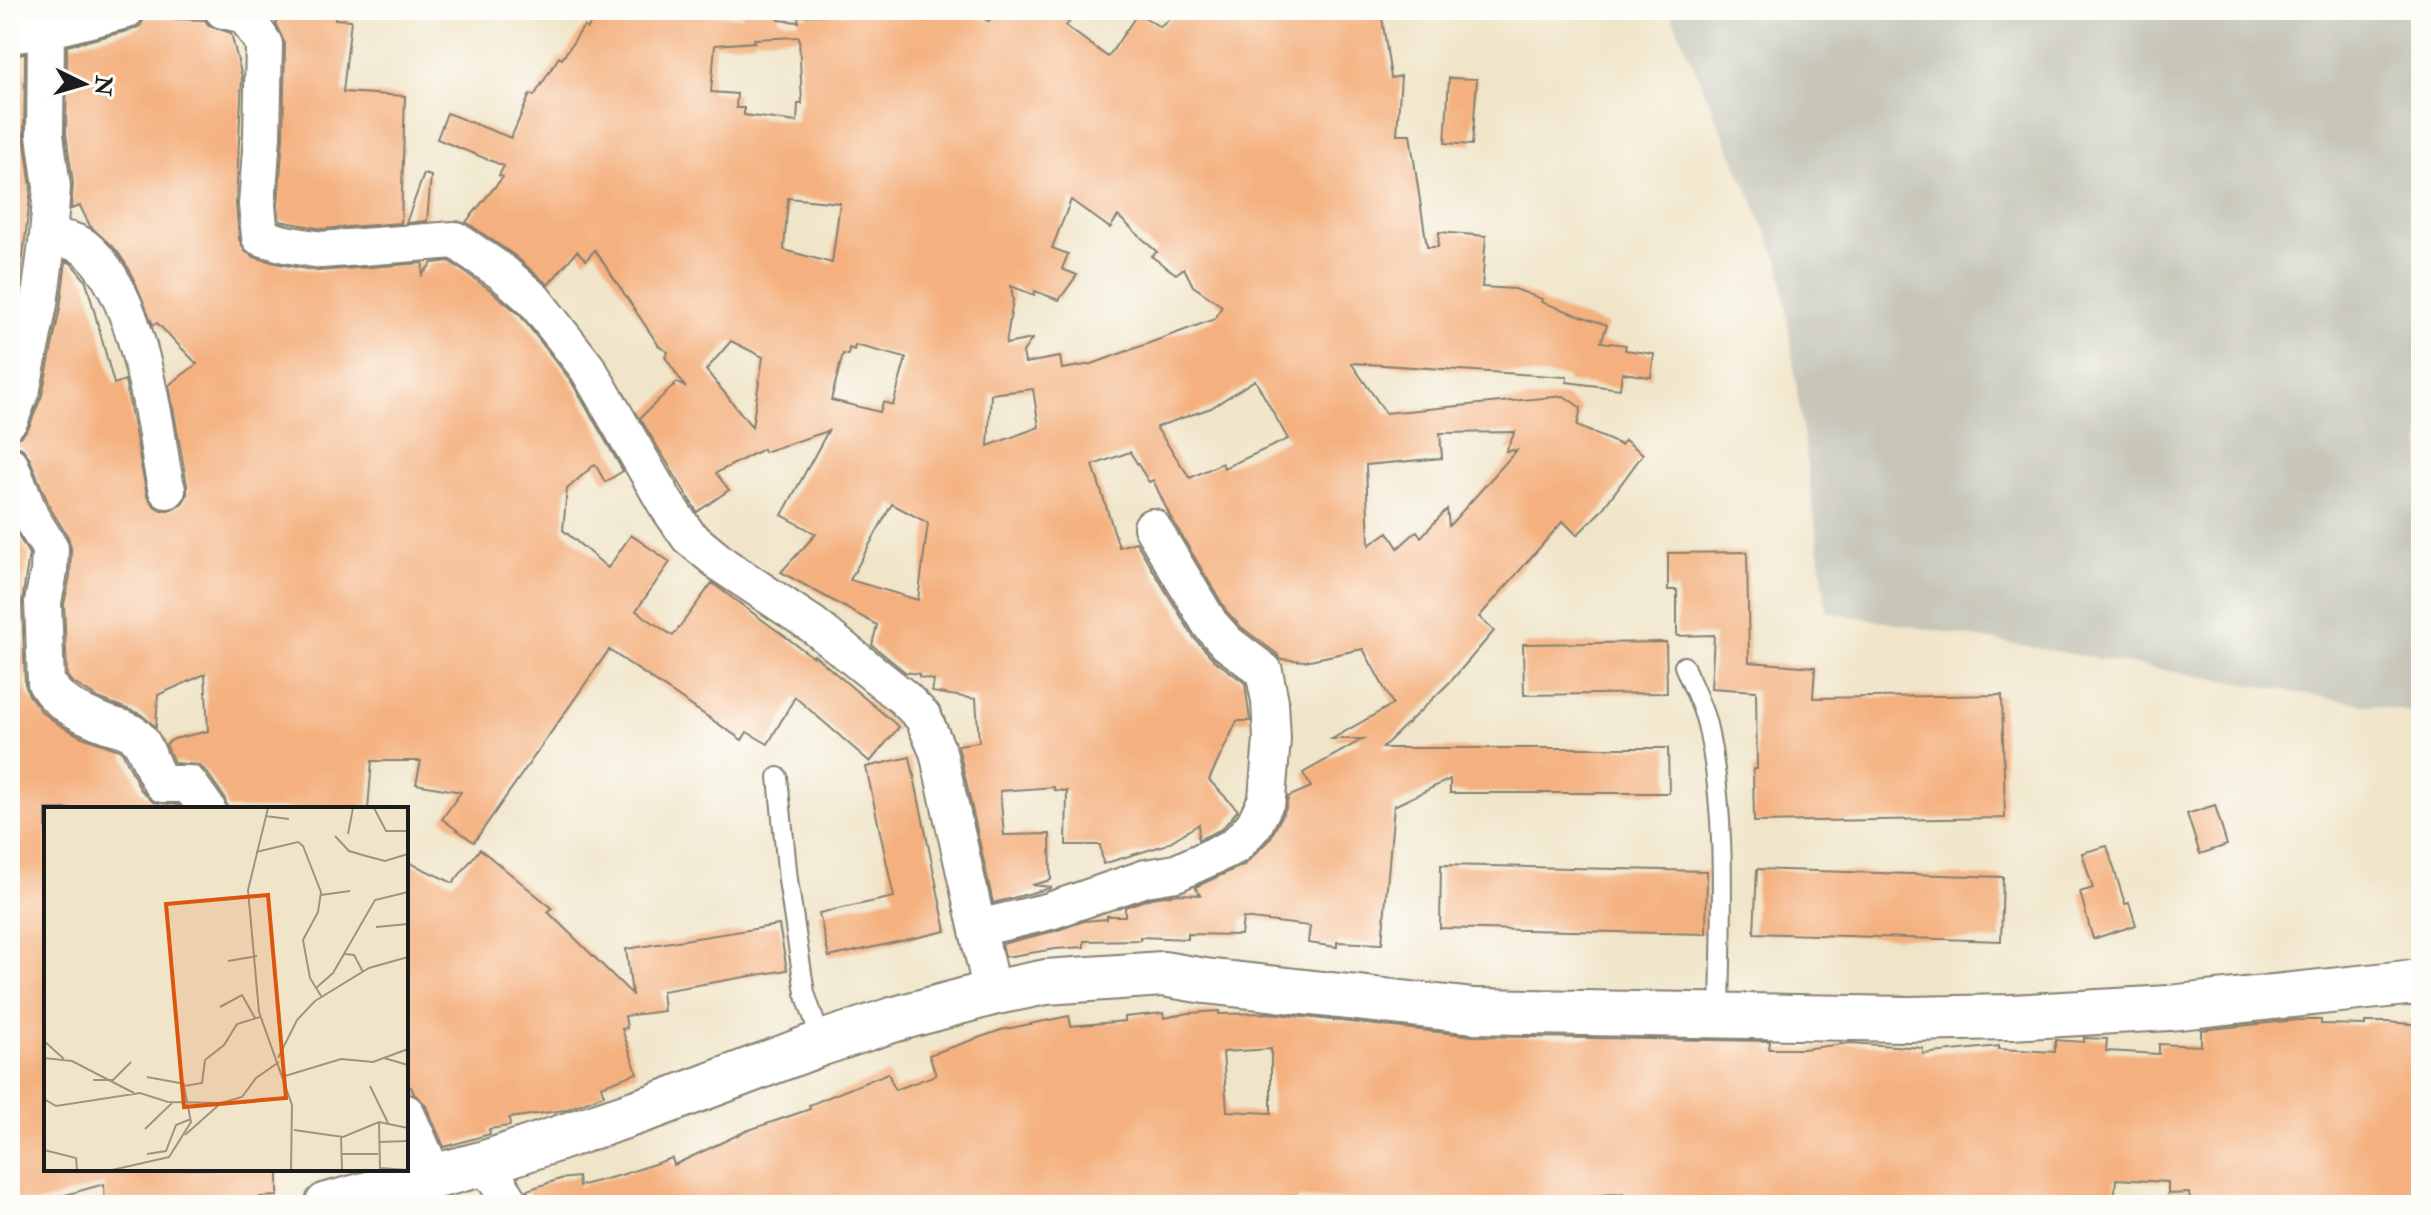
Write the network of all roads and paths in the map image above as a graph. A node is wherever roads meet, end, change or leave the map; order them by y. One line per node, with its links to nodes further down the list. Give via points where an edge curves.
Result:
1 (126, 10): 3 (street)
2 (223, 10): 4 (street)
3 (48, 20): 5 (street); 6 (street)
4 (267, 27): 14 (street, via 257,205 260,237 321,250 455,240 534,300 588,369 689,537 813,625 923,717 938,752)
5 (10, 35)
6 (48, 236): 7 (street, via 22,388); 9 (street, via 81,245 112,281 144,371)
7 (10, 419)
8 (10, 465): 13 (street, via 31,518 50,548 43,602 46,683 79,713 128,730 138,738 163,784 189,784)
9 (167, 490)
10 (1152, 527): 14 (street, via 1210,624 1264,671 1272,739 1267,799 1235,846 1210,859 1050,911)
11 (1684, 666): 17 (lane, via 1708,726 1718,793)
12 (778, 777): 18 (lane, via 805,993)
13 (206, 807)
14 (978, 928): 16 (street)
15 (2421, 983): 17 (street, via 2169,1008 2011,1017)
16 (992, 993): 17 (street, via 1046,982 1163,974 1474,1011); 18 (street)
17 (1720, 1016)
18 (822, 1043): 20 (street)
19 (408, 1118): 21 (street)
20 (485, 1163): 21 (street); 23 (street)
21 (434, 1176): 22 (street)
22 (327, 1205)
23 (512, 1205)

